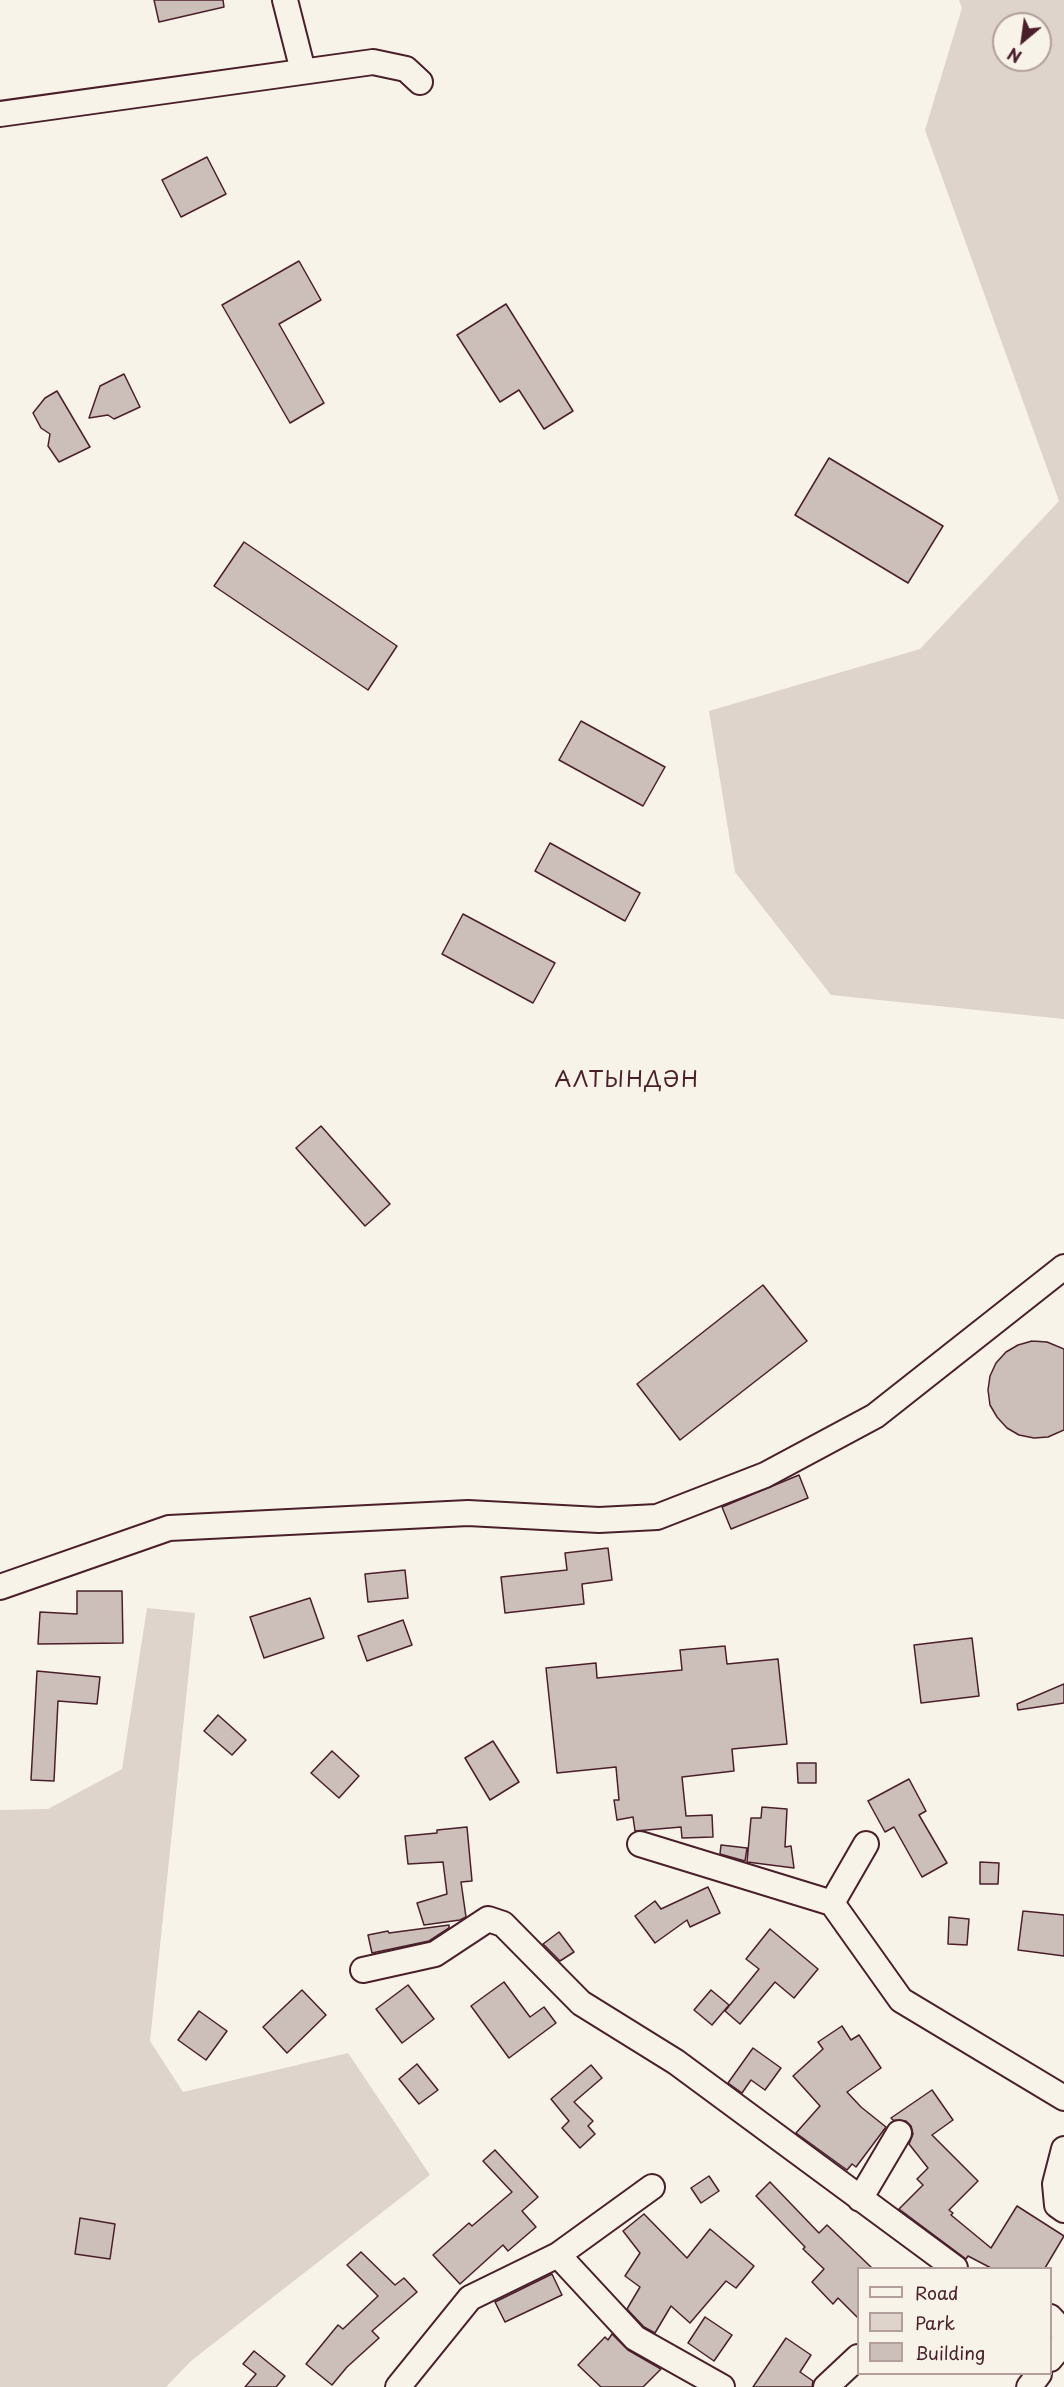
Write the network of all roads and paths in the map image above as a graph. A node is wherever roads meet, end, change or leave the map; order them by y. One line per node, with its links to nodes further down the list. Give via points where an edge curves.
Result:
1 (285, 0): 2 (street)
2 (303, 71): 3 (street, via 373,62 406,69); 4 (street)
3 (420, 82)
4 (0, 114)
5 (1064, 1267): 6 (street, via 875,1416 765,1475 657,1516 599,1520 468,1513 169,1528)
6 (0, 1587)
7 (640, 1844): 9 (street)
8 (866, 1845): 9 (street)
9 (832, 1903): 11 (street, via 901,2000)
10 (363, 1970): 15 (street, via 435,1954 488,1919 503,1924 582,2003 676,2062)
11 (1063, 2094)
12 (899, 2133): 15 (street)
13 (1064, 2149): 16 (street, via 1055,2184 1057,2205)
14 (652, 2187): 17 (street)
15 (860, 2199): 18 (street)
16 (1064, 2210)
17 (558, 2255): 24 (street, via 470,2298); 25 (street, via 635,2338)
18 (952, 2267)
19 (1052, 2319): 20 (street)
20 (1064, 2332)
21 (1064, 2342): 23 (street)
22 (857, 2357): 26 (street)
23 (1052, 2357)
24 (398, 2387)
25 (723, 2387)
26 (826, 2387)

